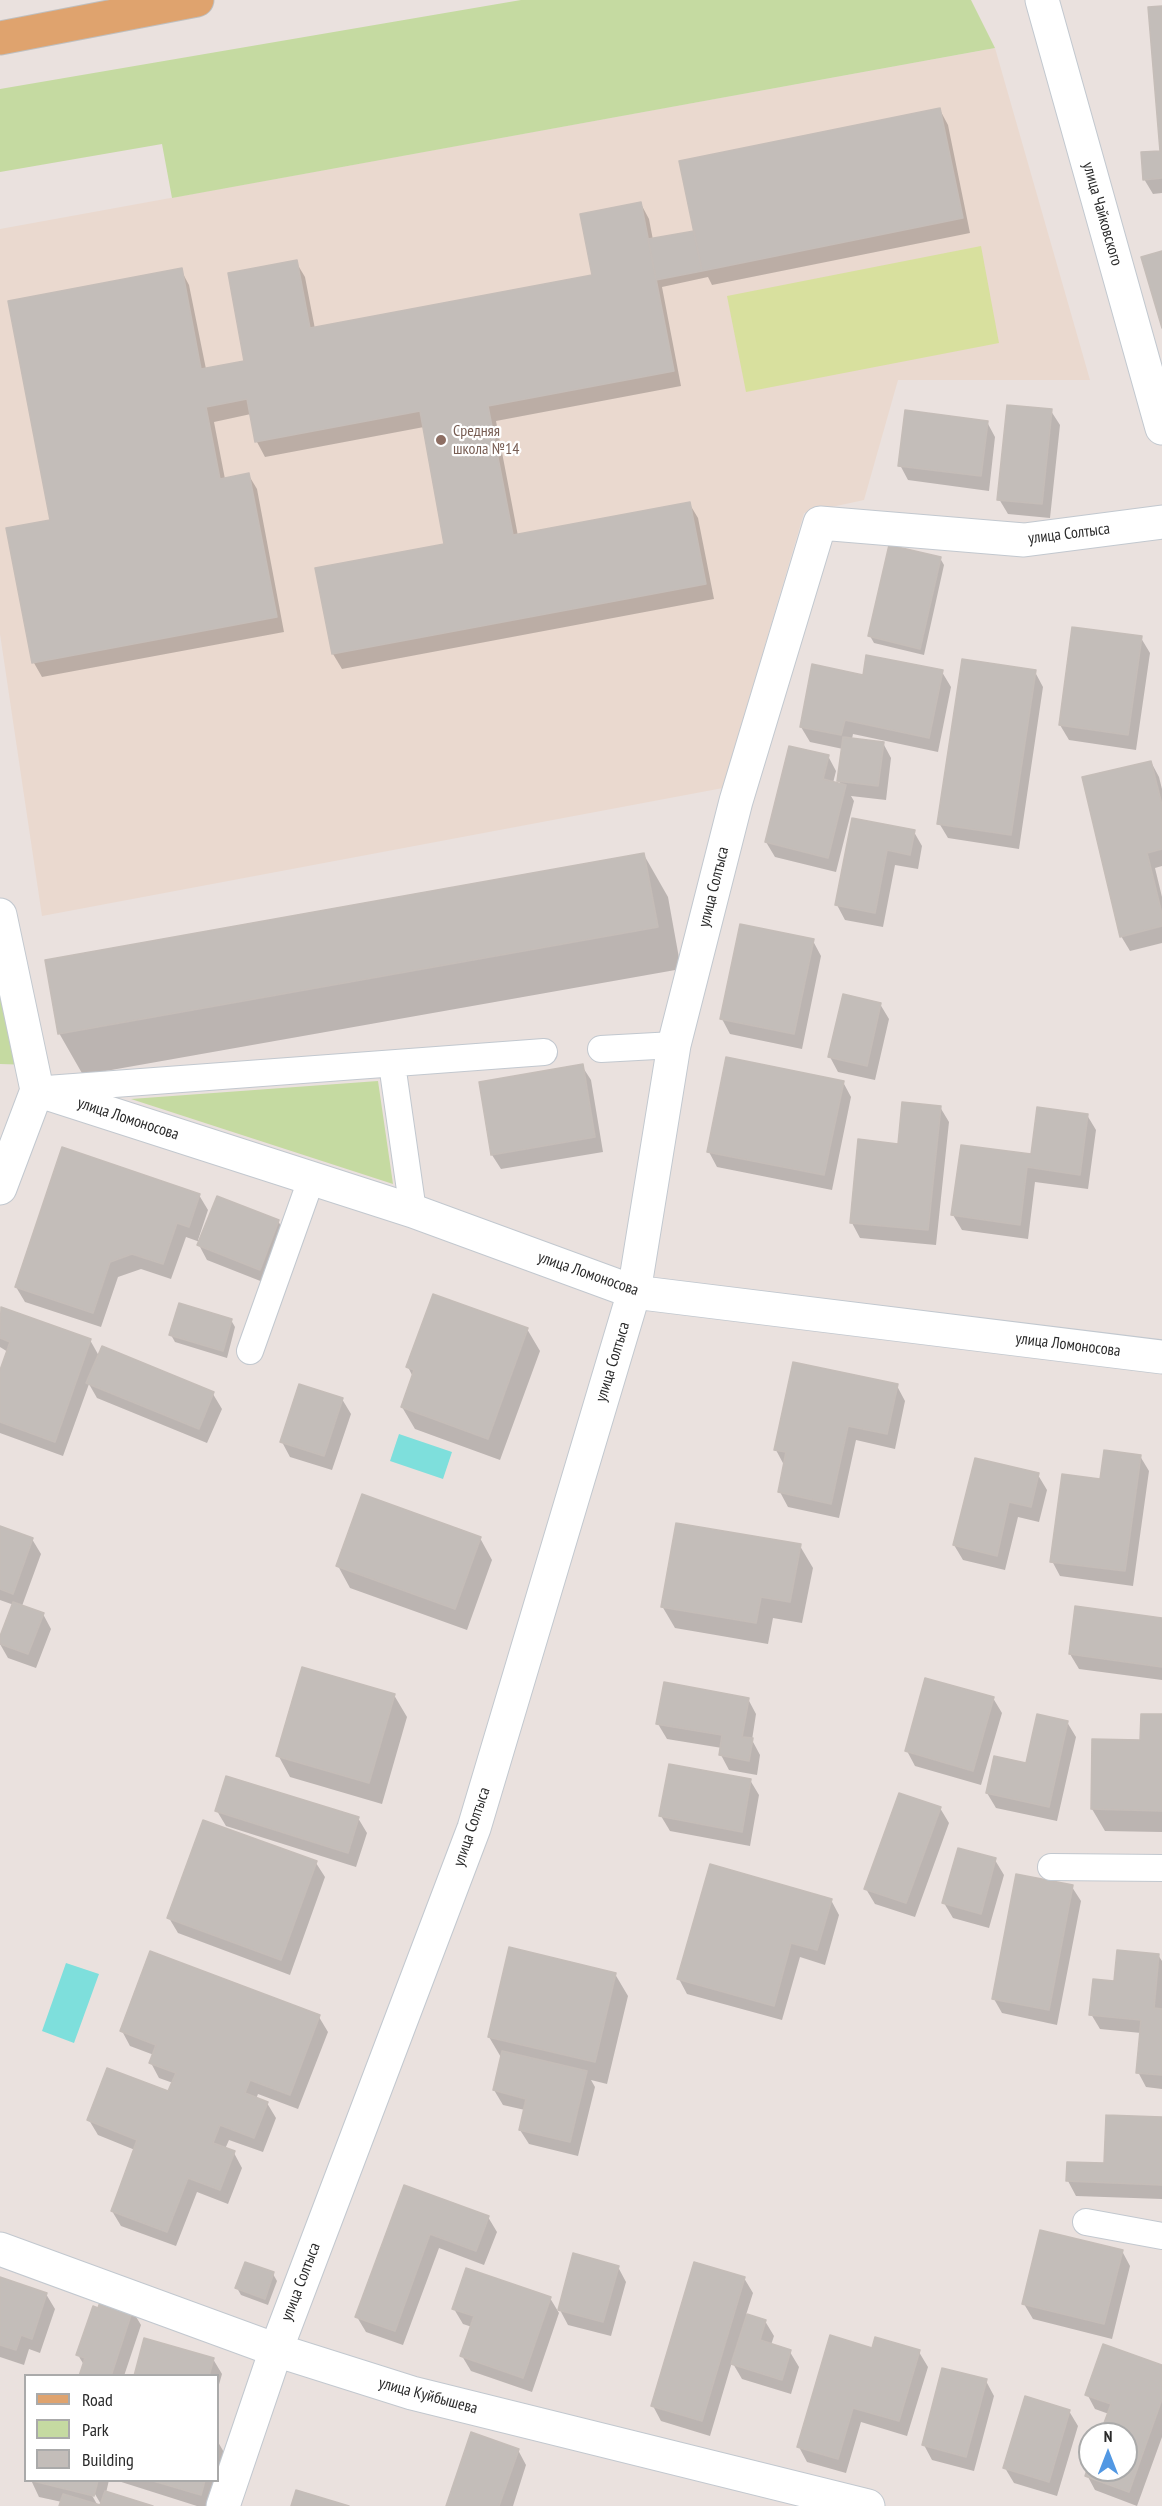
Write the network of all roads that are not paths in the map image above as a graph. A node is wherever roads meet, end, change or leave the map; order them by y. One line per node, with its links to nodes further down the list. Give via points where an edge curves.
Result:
1 (197, 0): 3 (main road)
2 (1042, 0): 4 (street, улица Чайковского)
3 (0, 38)
4 (1162, 428)
5 (1162, 522): 7 (street, улица Солтыса, via 1024,540 820,523 736,801)
6 (0, 915): 11 (street)
7 (674, 1045): 8 (lane); 15 (street, улица Солтыса)
8 (601, 1049)
9 (544, 1052): 10 (lane)
10 (392, 1064): 11 (lane); 14 (lane)
11 (37, 1090): 12 (street, улица Ломоносова); 13 (street)
12 (312, 1177): 14 (street, улица Ломоносова); 16 (lane)
13 (0, 1188)
14 (412, 1211): 15 (street, улица Ломоносова)
15 (634, 1292): 17 (street, улица Ломоносова); 23 (street, улица Солтыса, via 474,1828)
16 (250, 1351)
17 (1162, 1357)
18 (1051, 1867): 19 (lane)
19 (1162, 1868)
20 (1086, 2222): 21 (lane)
21 (1162, 2236)
22 (0, 2249): 23 (street, улица Куйбышева)
23 (276, 2350): 24 (street, улица Солтыса); 25 (street, улица Куйбышева, via 412,2393)
24 (223, 2506)
25 (868, 2506)

